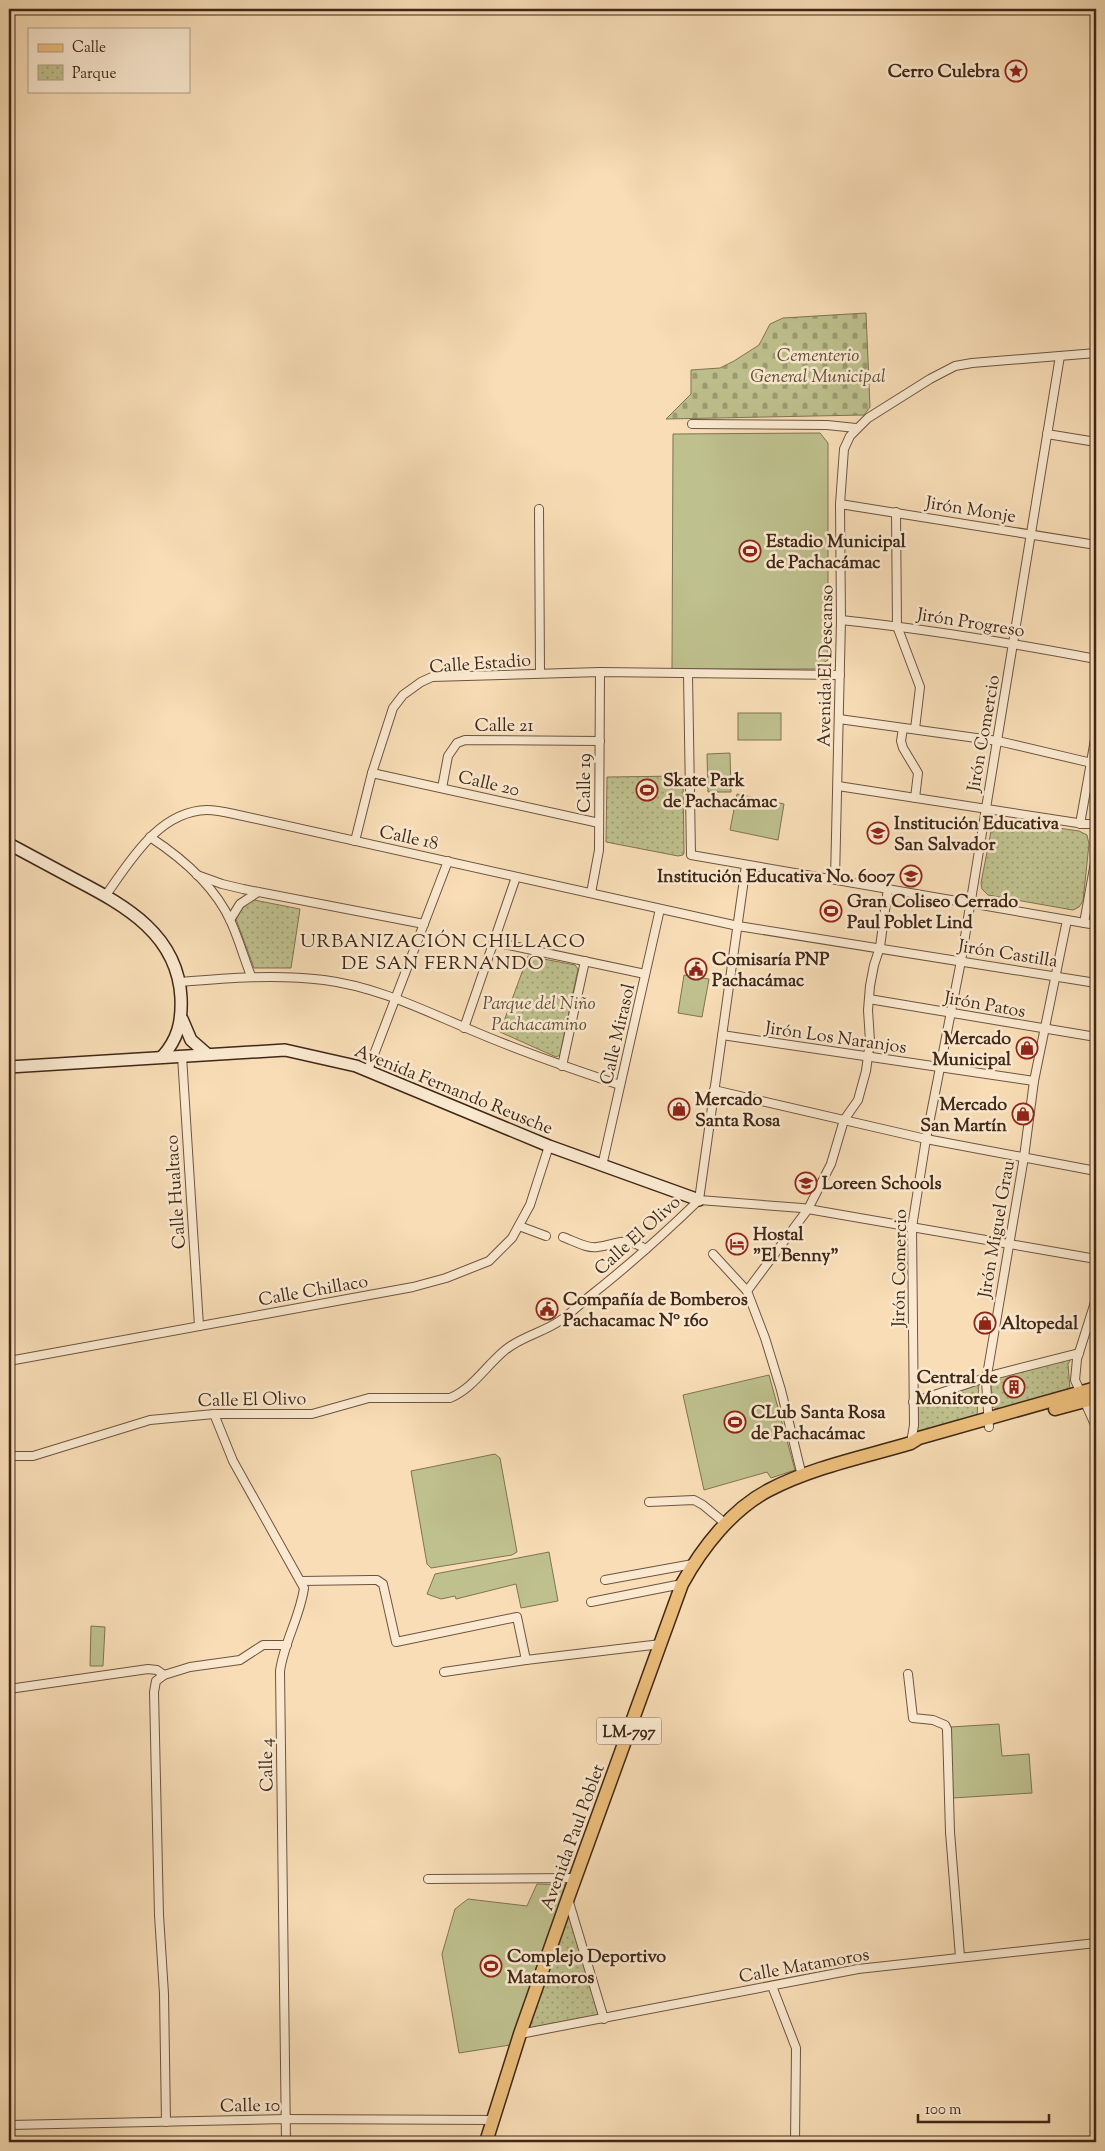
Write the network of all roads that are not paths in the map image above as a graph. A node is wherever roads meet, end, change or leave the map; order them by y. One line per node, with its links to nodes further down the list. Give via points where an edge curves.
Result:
1 (1096, 353): 2 (street)
2 (1060, 356): 4 (street, via 955,366); 5 (street, Jirón Comercio)
3 (692, 424): 4 (street)
4 (856, 428): 7 (street, Avenida El Descanso, via 844,449)
5 (1047, 434): 6 (street); 10 (street, Jirón Comercio)
6 (1096, 442)
7 (840, 504): 9 (street, Jirón Monje); 12 (street, Avenida El Descanso)
8 (539, 510): 17 (street)
9 (896, 512): 10 (street, Jirón Monje); 13 (street)
10 (1031, 534): 11 (street, Jirón Monje); 14 (street, Jirón Comercio)
11 (1096, 545)
12 (841, 620): 13 (street, Jirón Progreso); 19 (street, Avenida El Descanso)
13 (897, 626): 14 (street, Jirón Progreso); 22 (street, via 920,687)
14 (1014, 644): 15 (street, Jirón Progreso); 25 (street, Jirón Comercio)
15 (1096, 659)
16 (600, 672): 17 (street, Calle Estadio); 18 (street, Calle Estadio); 24 (street, Calle 19)
17 (540, 673): 27 (street, Calle Estadio, via 432,677 421,682 403,695 393,708)
18 (688, 674): 19 (street, Calle Estadio); 40 (street, via 691,855)
19 (840, 675): 20 (street, Avenida El Descanso)
20 (839, 719): 21 (street); 28 (street, Avenida El Descanso)
21 (903, 728): 22 (street); 30 (street, via 903,748 918,773)
22 (915, 729): 25 (street)
23 (1096, 734): 26 (street)
24 (600, 741): 29 (street, Calle 21, via 465,740 457,743 448,756); 32 (street, Calle 19)
25 (998, 741): 26 (street); 31 (street, Jirón Comercio)
26 (1094, 763): 33 (street)
27 (372, 773): 29 (street, Calle 20); 36 (street, Calle Estadio)
28 (838, 786): 30 (street); 43 (street, Avenida El Descanso)
29 (442, 788): 32 (street, Calle 20)
30 (915, 798): 31 (street)
31 (985, 809): 33 (street); 48 (street, Jirón Comercio)
32 (599, 823): 46 (street, Calle 19)
33 (1080, 824): 34 (street)
34 (1096, 824)
35 (150, 837): 36 (street, Calle 18, via 185,815 206,810); 41 (street, via 176,854); 47 (street, Calle 18)
36 (355, 841): 39 (street, Calle 18)
37 (9, 844): 47 (street)
38 (1096, 857): 52 (street)
39 (448, 861): 42 (street, Calle 18); 53 (street)
40 (746, 865): 43 (street, via 831,881); 54 (street)
41 (197, 875): 45 (street); 50 (street)
42 (516, 877): 46 (street, Calle 18); 56 (street)
43 (835, 879): 44 (street)
44 (888, 888): 48 (street); 57 (street)
45 (258, 892): 50 (street, via 240,904); 53 (street)
46 (591, 894): 49 (street, Calle 18)
47 (106, 895): 63 (street, via 154,932 177,970)
48 (970, 903): 51 (street); 59 (street, Jirón Comercio)
49 (660, 909): 54 (street, Calle 18); 60 (street, Calle Mirasol)
50 (230, 920): 61 (street)
51 (1067, 920): 52 (street); 62 (street, Jirón Miguel Grau)
52 (1084, 923): 55 (street)
53 (424, 924): 65 (street)
54 (738, 926): 57 (street, Jirón Castilla); 71 (street)
55 (1096, 926)
56 (494, 942): 58 (street); 69 (street)
57 (880, 947): 59 (street, Jirón Castilla); 66 (street)
58 (585, 961): 60 (street); 77 (street)
59 (961, 961): 62 (street, Jirón Castilla); 67 (street, Jirón Comercio)
60 (645, 974): 82 (street, Calle Mirasol)
61 (251, 976): 63 (street); 65 (street, via 325,980)
62 (1056, 977): 64 (street, Jirón Castilla); 70 (street, Jirón Miguel Grau)
63 (180, 982): 68 (street)
64 (1096, 983)
65 (396, 997): 69 (street); 80 (street)
66 (869, 999): 67 (street, Jirón Patos); 75 (street)
67 (952, 1013): 70 (street, Jirón Patos); 79 (street, Jirón Comercio)
68 (182, 1019): 73 (street, via 192,1040); 76 (street, via 174,1041)
69 (464, 1028): 77 (street)
70 (1046, 1030): 72 (street, Jirón Patos); 81 (street, Jirón Miguel Grau)
71 (722, 1035): 75 (street, Jirón Los Naranjos); 83 (street)
72 (1096, 1038)
73 (207, 1054): 74 (street, Avenida Fernando Reusche); 80 (street, Avenida Fernando Reusche, via 285,1050)
74 (182, 1056): 76 (street, Avenida Fernando Reusche); 102 (street, Calle Hualtaco)
75 (868, 1056): 79 (street, Jirón Los Naranjos); 84 (street, via 858,1100)
76 (162, 1057): 78 (street, Avenida Fernando Reusche)
77 (562, 1066): 82 (street)
78 (9, 1067)
79 (940, 1067): 81 (street, Jirón Los Naranjos); 85 (street, Jirón Comercio)
80 (368, 1070): 86 (street, Avenida Fernando Reusche)
81 (1034, 1081): 87 (street, Jirón Miguel Grau)
82 (620, 1085): 88 (street, Calle Mirasol)
83 (714, 1090): 84 (street); 90 (street)
84 (844, 1120): 85 (street); 91 (street, via 831,1164)
85 (926, 1139): 87 (street); 93 (street, Jirón Comercio)
86 (549, 1146): 88 (street, Avenida Fernando Reusche); 92 (street, Calle Chillaco, via 530,1205)
87 (1024, 1156): 89 (street); 96 (street, Jirón Miguel Grau)
88 (602, 1166): 90 (street, Avenida Fernando Reusche)
89 (1096, 1171)
90 (699, 1200): 91 (street); 97 (street, Calle El Olivo)
91 (808, 1209): 93 (street); 100 (street)
92 (518, 1226): 94 (street); 102 (street, Calle Chillaco, via 512,1238 489,1261 446,1278 413,1287)
93 (912, 1227): 96 (street); 108 (street, Jirón Comercio)
94 (546, 1236)
95 (563, 1237): 97 (street, via 590,1247 631,1241)
96 (1009, 1245): 99 (street); 105 (street, Jirón Miguel Grau)
97 (646, 1249): 109 (street, Calle El Olivo, via 560,1321 509,1347 471,1385 450,1398 369,1398 312,1414)
98 (713, 1254): 100 (street)
99 (1096, 1259)
100 (747, 1291): 114 (street, via 781,1390)
101 (1096, 1300): 103 (street)
102 (198, 1326): 104 (street, Calle Chillaco)
103 (1079, 1353): 105 (street); 107 (street, via 1075,1380)
104 (9, 1361)
105 (986, 1378): 108 (street); 110 (street, Jirón Miguel Grau)
106 (1096, 1388): 107 (main road, LM-797)
107 (1087, 1397): 110 (main road, LM-797); 111 (street)
108 (913, 1402): 112 (street, Jirón Comercio)
109 (214, 1414): 113 (street, Calle El Olivo, via 150,1420 33,1456); 119 (street, via 233,1461)
110 (988, 1423): 112 (main road, LM-797, via 919,1438)
111 (1096, 1427)
112 (911, 1443): 114 (main road, Avenida Paul Poblet / LM-797)
113 (9, 1456)
114 (802, 1476): 116 (main road, Avenida Paul Poblet / LM-797, via 768,1490 746,1504)
115 (649, 1502): 116 (street, via 694,1500)
116 (726, 1524): 117 (main road, Avenida Paul Poblet / LM-797)
117 (693, 1564): 118 (street); 120 (main road, Avenida Paul Poblet / LM-797)
118 (605, 1580)
119 (301, 1581): 123 (street, Calle 4, via 304,1588 301,1608); 124 (street, via 372,1580 383,1584 396,1642 516,1617)
120 (682, 1584): 121 (street); 122 (main road, Avenida Paul Poblet / LM-797)
121 (591, 1602)
122 (661, 1644): 124 (street); 129 (main road, Avenida Paul Poblet / LM-797)
123 (287, 1645): 127 (street, via 263,1645 240,1660 190,1667); 137 (street, Calle 4, via 280,1671)
124 (526, 1660): 125 (street)
125 (444, 1672)
126 (908, 1674): 133 (street, via 913,1718 938,1721 947,1729 950,1841)
127 (164, 1675): 128 (street, via 148,1669); 139 (street, via 156,1681 154,1692)
128 (9, 1689)
129 (575, 1878): 130 (street); 131 (main road, Avenida Paul Poblet / LM-797)
130 (428, 1880)
131 (568, 1898): 135 (street); 136 (main road, Avenida Paul Poblet / LM-797)
132 (1096, 1943): 133 (street, Calle Matamoros)
133 (960, 1957): 134 (street, Calle Matamoros, via 858,1969)
134 (772, 1986): 135 (street, Calle Matamoros); 143 (street, via 796,2048)
135 (604, 2019): 136 (street, Calle Matamoros)
136 (520, 2034): 138 (main road, Avenida Paul Poblet / LM-797)
137 (286, 2119): 138 (street, Calle 10); 139 (street, Calle 10); 141 (street, Calle 4)
138 (492, 2120): 142 (main road, Avenida Paul Poblet / LM-797)
139 (166, 2122): 140 (street, Calle 10)
140 (9, 2125)
141 (286, 2142)
142 (486, 2142)
143 (795, 2142)

